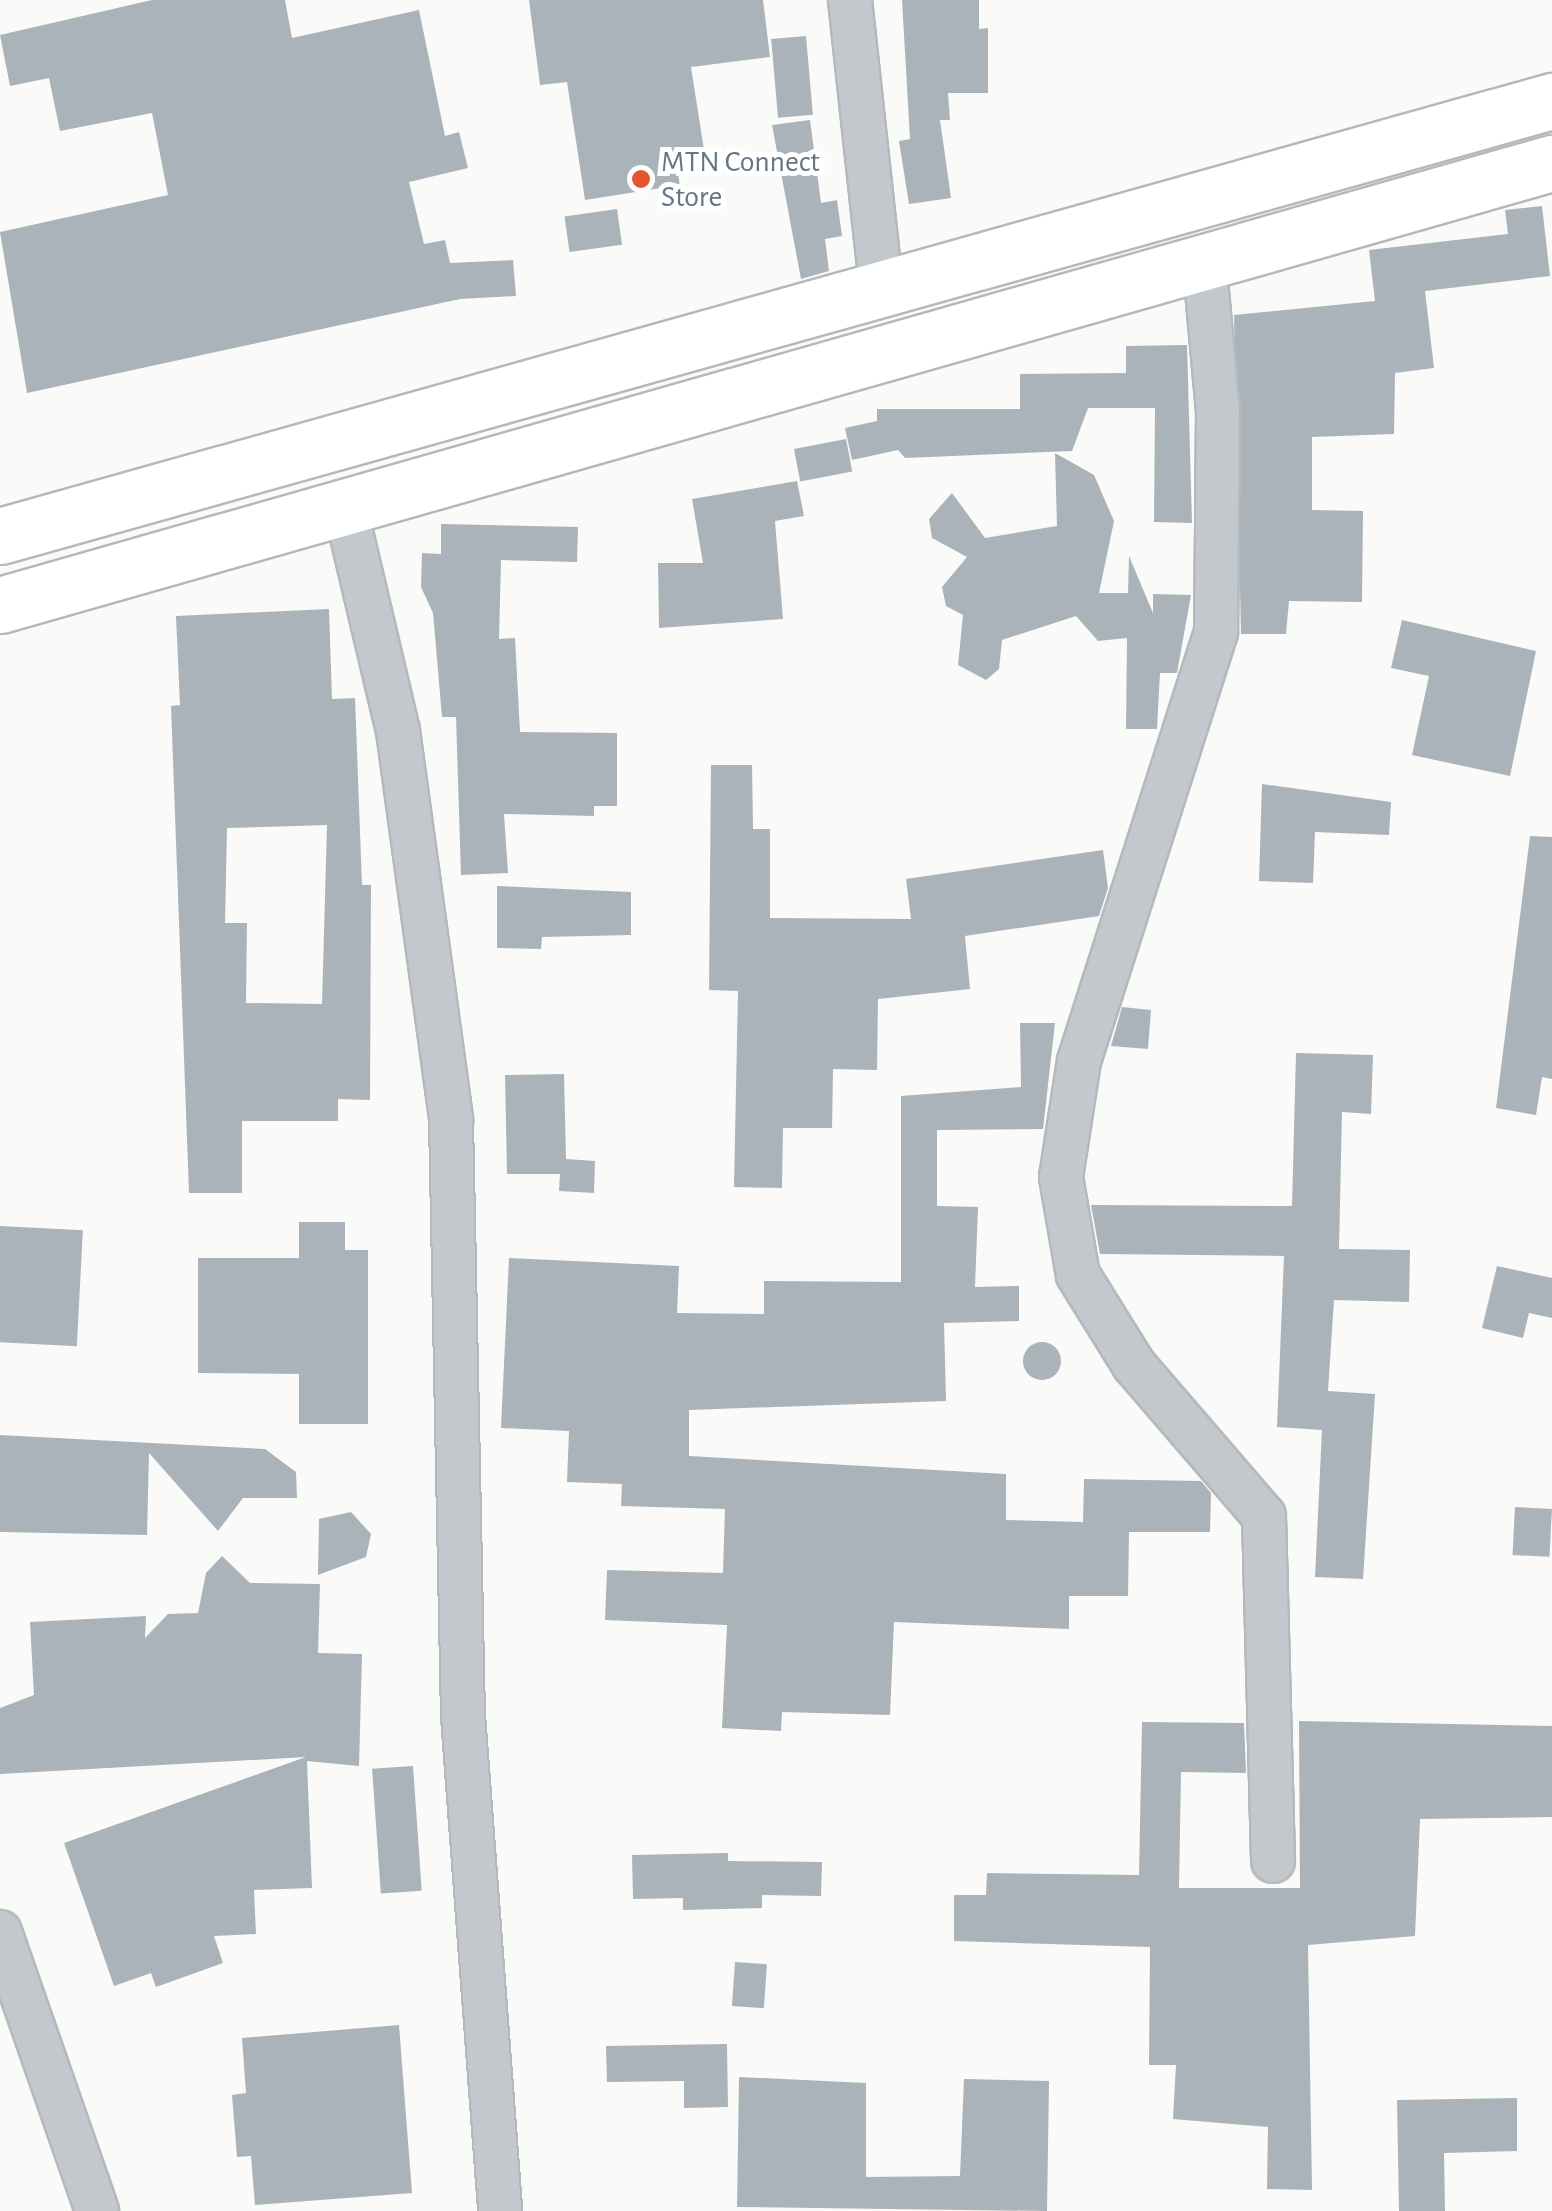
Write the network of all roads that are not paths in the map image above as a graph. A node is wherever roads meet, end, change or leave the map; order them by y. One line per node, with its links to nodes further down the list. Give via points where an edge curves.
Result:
1 (850, 0): 5 (street)
2 (1552, 101): 5 (highway)
3 (1552, 163): 4 (highway)
4 (1204, 258): 6 (highway); 9 (street, via 1218,411 1216,632 1079,1061 1061,1177 1078,1275 1134,1365 1264,1516)
5 (881, 286): 7 (highway)
6 (346, 512): 8 (highway); 12 (street, via 398,731 451,1120 463,1716)
7 (0, 536)
8 (0, 605)
9 (1273, 1861)
10 (0, 1932): 11 (street)
11 (98, 2211)
12 (500, 2211)

